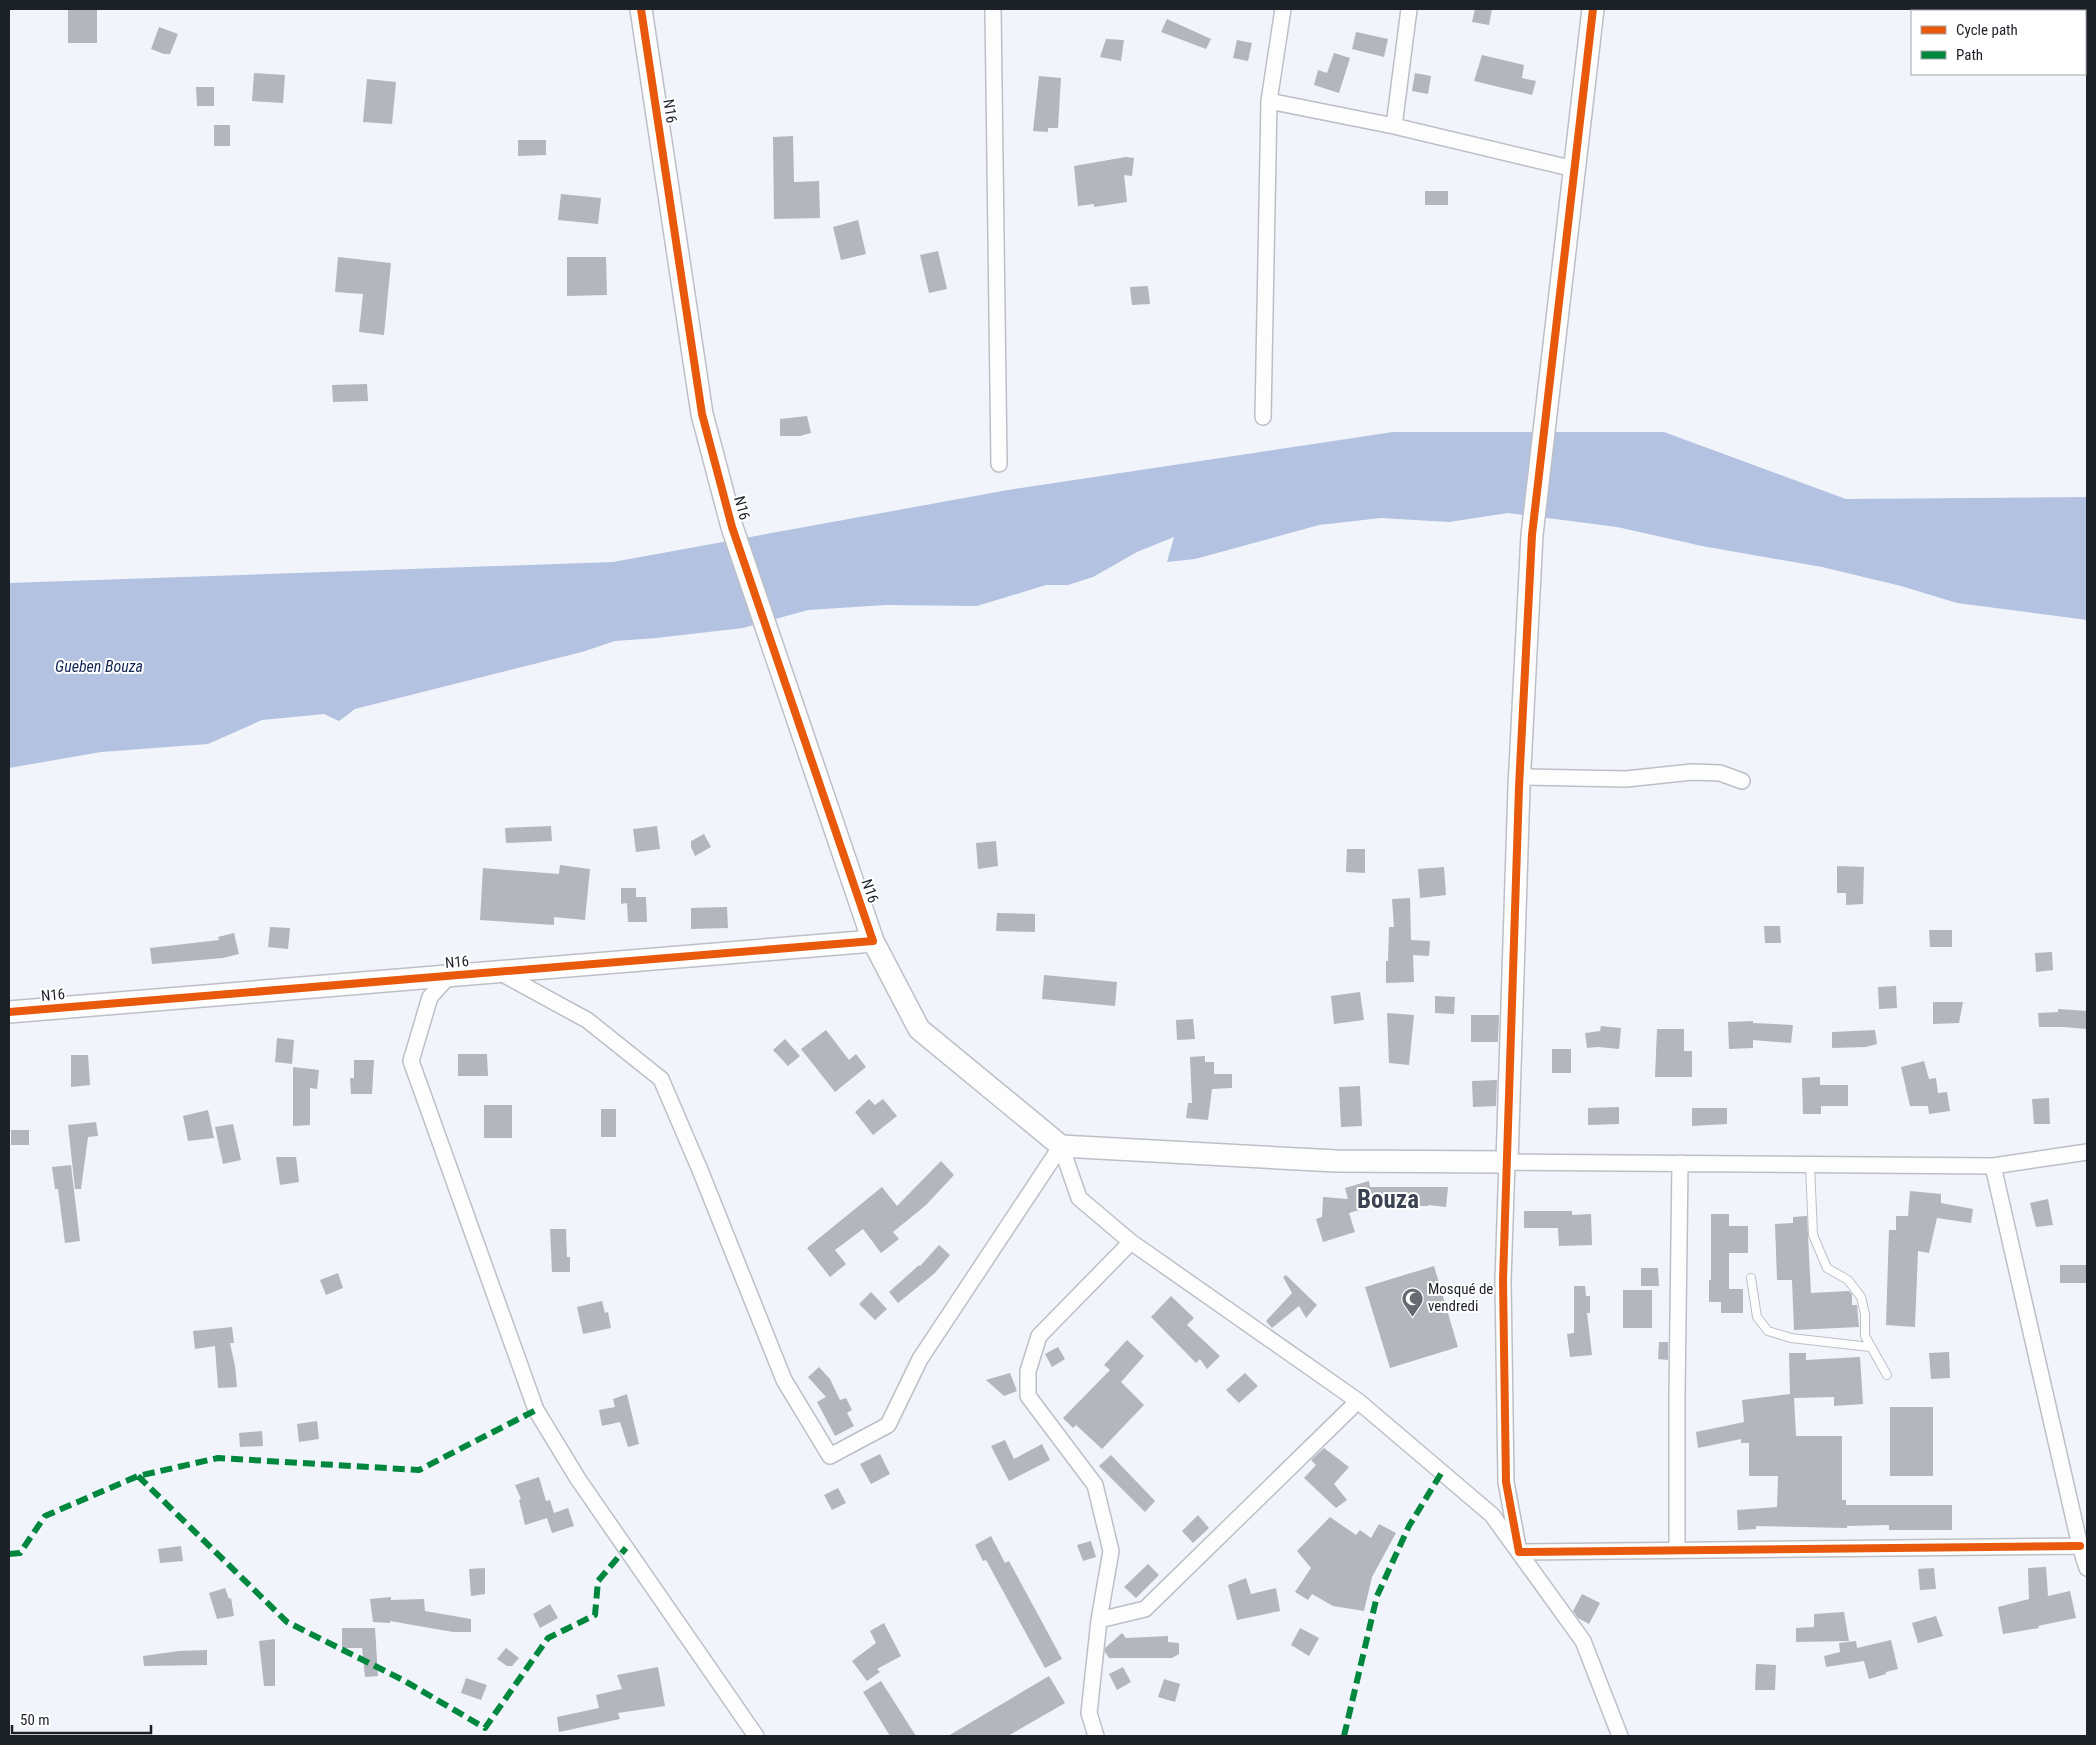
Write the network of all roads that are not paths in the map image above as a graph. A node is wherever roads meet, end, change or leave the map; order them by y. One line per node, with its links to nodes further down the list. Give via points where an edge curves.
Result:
1 (641, 9): 13 (street, N16, via 702,414 732,527)
2 (994, 9): 10 (street)
3 (1283, 9): 6 (street)
4 (1409, 9): 7 (street)
5 (1593, 9): 8 (street)
6 (1269, 101): 7 (street); 9 (street)
7 (1394, 126): 8 (street)
8 (1574, 169): 11 (street, via 1532,535)
9 (1263, 417)
10 (999, 464)
11 (1520, 777): 12 (street, via 1626,779 1692,772 1720,773); 19 (street)
12 (1742, 781)
13 (873, 941): 14 (street, N16); 17 (street, via 919,1029)
14 (499, 972): 15 (street, N16); 17 (street, via 587,1020 661,1078 784,1380 830,1456 888,1425 920,1359)
15 (449, 976): 16 (street, N16); 33 (street, via 430,997 411,1061 536,1410 578,1480)
16 (9, 1012)
17 (1061, 1146): 19 (street, via 1336,1161); 23 (street, via 1079,1198)
18 (2087, 1152): 22 (street)
19 (1507, 1162): 20 (street); 30 (street, via 1503,1280 1506,1482)
20 (1680, 1163): 21 (street); 29 (street)
21 (1810, 1165): 22 (street); 25 (lane, via 1813,1236 1827,1268 1848,1280 1861,1297 1865,1336)
22 (1993, 1166): 28 (street)
23 (1132, 1242): 27 (street); 32 (street, via 1039,1336 1028,1371 1028,1396 1096,1485 1111,1552)
24 (1751, 1278): 25 (lane, via 1757,1317 1768,1332 1791,1338)
25 (1870, 1347): 26 (lane)
26 (1887, 1375)
27 (1358, 1400): 30 (street, via 1492,1515); 32 (street, via 1145,1609)
28 (2080, 1546): 29 (street); 31 (street)
29 (1677, 1550): 30 (street)
30 (1519, 1552): 35 (street, via 1583,1641)
31 (2087, 1568)
32 (1100, 1620): 34 (street, via 1089,1713)
33 (756, 1736)
34 (1096, 1736)
35 (1620, 1736)

